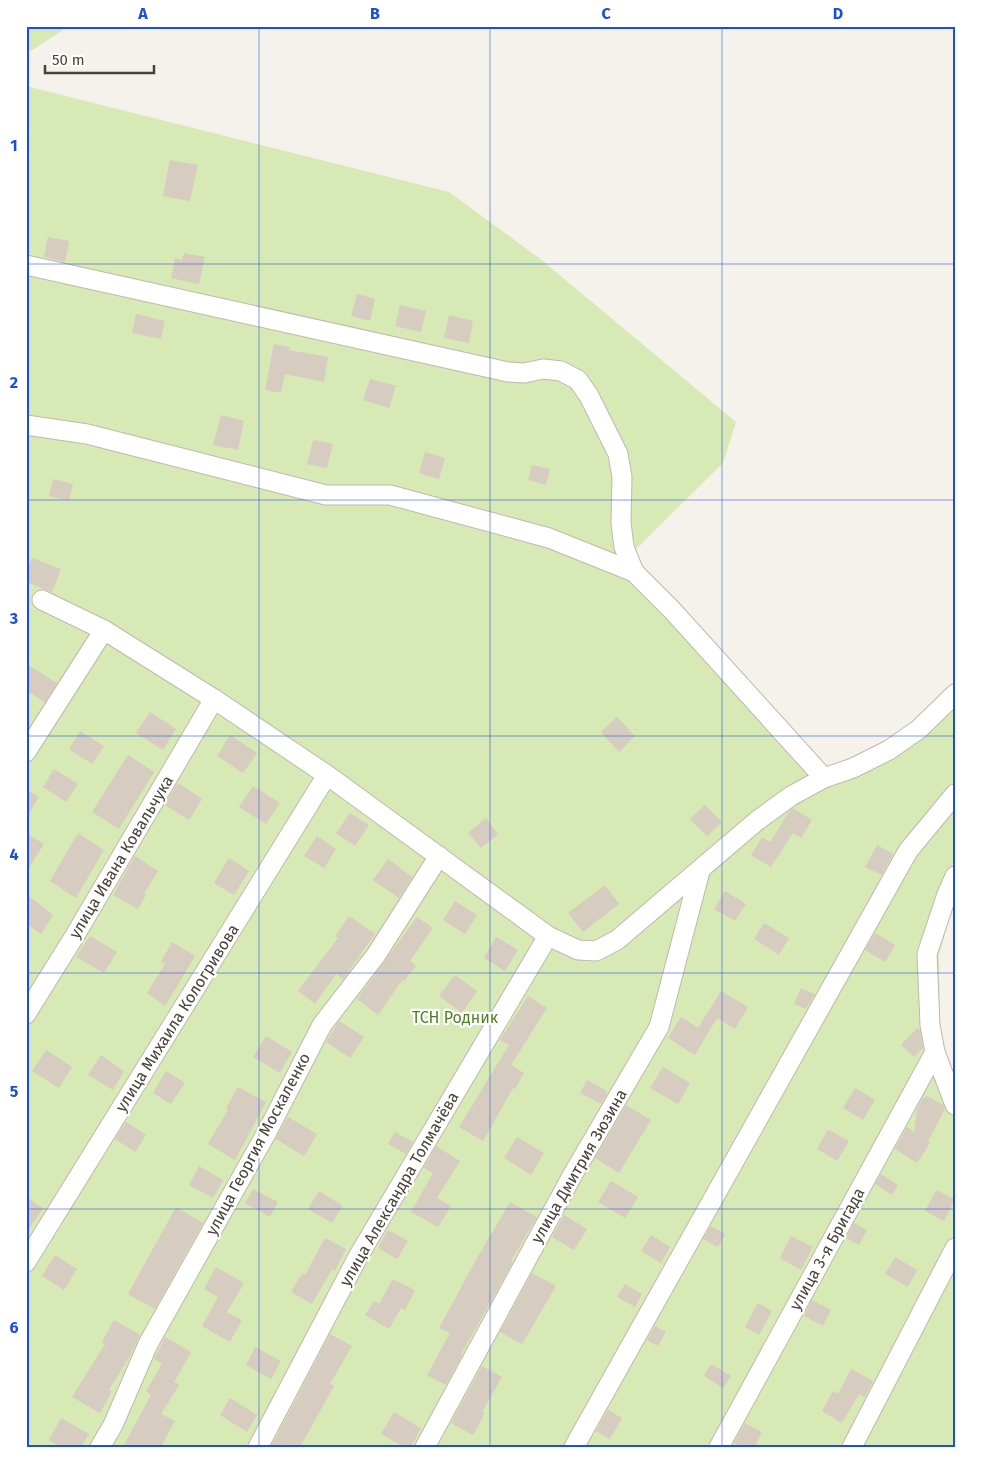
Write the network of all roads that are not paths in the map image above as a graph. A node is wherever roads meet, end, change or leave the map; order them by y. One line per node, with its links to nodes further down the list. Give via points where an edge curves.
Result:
1 (26, 265): 3 (street, via 508,372 561,371 578,380 589,396 618,454 622,477 624,547)
2 (26, 425): 3 (street, via 86,434 326,495 390,495 549,538)
3 (634, 572): 10 (street)
4 (42, 600): 5 (street)
5 (104, 630): 7 (street); 8 (street)
6 (955, 694): 10 (street, via 919,729 889,750)
7 (214, 700): 9 (street); 16 (street, улица Ивана Ковальчука)
8 (26, 752)
9 (327, 775): 12 (street); 20 (street, улица Михаила Кологривова)
10 (824, 778): 13 (street, via 791,796 758,820)
11 (955, 794): 24 (street, via 908,851)
12 (439, 856): 15 (street); 21 (street, улица Георгия Москаленко, via 376,955 322,1025 267,1132 148,1344)
13 (700, 871): 15 (street, via 617,940 596,951 578,950); 23 (street, улица Дмитрия Зюзина, via 659,1027 573,1174)
14 (955, 876): 17 (street, via 927,954 930,1025)
15 (548, 936): 22 (street, улица Александра Толмачёва, via 359,1255)
16 (26, 1014)
17 (935, 1052): 18 (street); 25 (street, улица 3-я Бригада)
18 (955, 1105)
19 (955, 1248): 26 (street)
20 (26, 1262)
21 (100, 1447)
22 (258, 1447)
23 (425, 1447)
24 (574, 1447)
25 (719, 1447)
26 (852, 1447)

